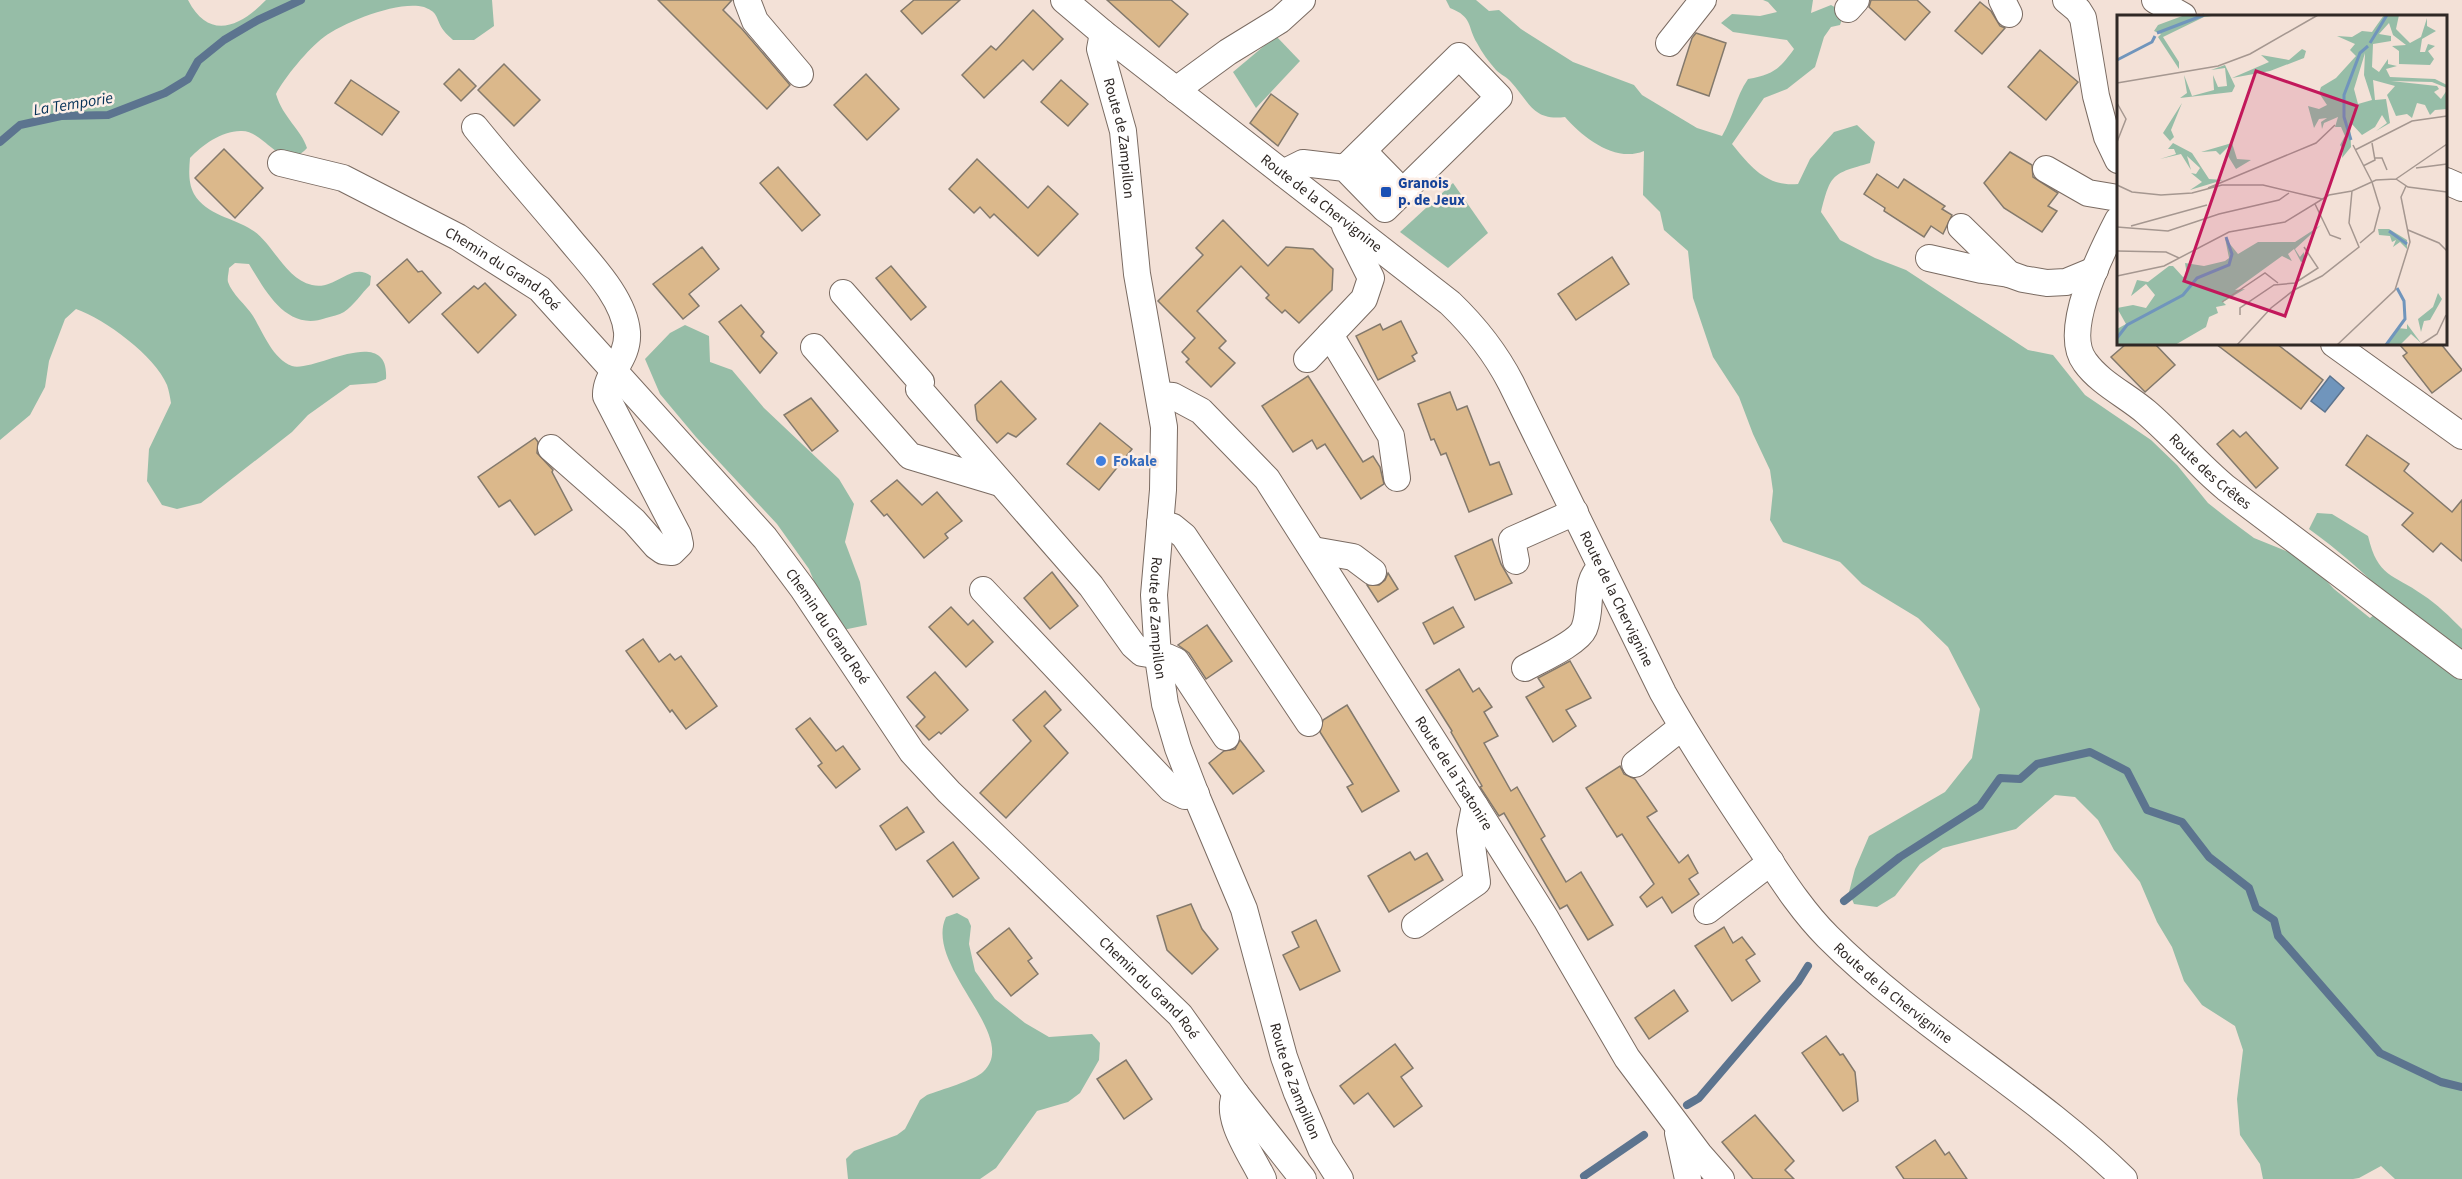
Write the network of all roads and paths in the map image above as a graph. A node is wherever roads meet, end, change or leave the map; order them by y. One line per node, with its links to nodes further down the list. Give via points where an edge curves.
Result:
1 (747, 0): 10 (street, via 754,21)
2 (1065, 0): 8 (street, Route de la Chervignine)
3 (1302, 0): 11 (street, via 1280,20)
4 (1703, 0): 9 (street)
5 (2066, 0): 13 (street, via 2083,18 2096,96)
6 (2155, 0): 7 (street)
7 (2181, 15)
8 (1103, 33): 11 (street, Route de la Chervignine); 33 (street, Route de Zampillon, via 1100,49 1124,131 1137,274)
9 (1669, 43)
10 (800, 74)
11 (1176, 90): 17 (street, Route de la Chervignine)
12 (475, 127): 32 (street, via 586,258 621,310 627,342)
13 (2117, 158)
14 (1354, 159): 14 (street, via 1459,56 1499,97 1402,191); 17 (street, via 1303,163)
15 (281, 163): 32 (street, Chemin du Grand Roé, via 343,178 458,237 540,289)
16 (2046, 170): 20 (street, via 2088,193)
17 (1282, 173): 21 (street, Route de la Chervignine)
18 (2447, 182): 19 (street)
19 (2462, 188)
20 (2117, 198)
21 (1340, 218): 28 (street, via 1371,278 1364,299); 38 (street, Route de la Chervignine, via 1449,303 1483,338 1511,383)
22 (2117, 222): 25 (street, Route des Crêtes)
23 (1961, 227): 26 (street)
24 (1929, 258): 26 (street)
25 (2095, 270): 26 (street, via 2066,282 2048,284); 46 (street, Route des Crêtes, via 2076,333 2085,363 2150,416 2226,488)
26 (2009, 274)
27 (843, 293): 37 (street, via 921,382 919,389)
28 (1330, 335): 31 (street); 36 (street, via 1391,436)
29 (2335, 345): 34 (street)
30 (814, 346): 37 (street, via 910,456)
31 (1307, 359)
32 (614, 372): 35 (street, via 606,390 609,406 678,535 678,548 672,552 656,546 634,521); 57 (street, Chemin du Grand Roé, via 784,562 912,752 1180,1015)
33 (1160, 395): 39 (street, Route de Zampillon, via 1165,441); 40 (street, Route de la Tsatonire, via 1173,396 1210,419 1267,479)
34 (2462, 436)
35 (551, 448)
36 (1397, 478)
37 (1000, 483): 45 (street, via 1091,586 1132,645 1142,653)
38 (1575, 512): 41 (street, via 1512,540); 42 (street, Route de la Chervignine)
39 (1160, 523): 45 (street, Route de Zampillon, via 1154,595); 48 (street, via 1184,536)
40 (1313, 550): 43 (street, via 1353,557); 53 (street, Route de la Tsatonire)
41 (1516, 561)
42 (1601, 567): 47 (street, via 1592,575 1584,630); 49 (street, Route de la Chervignine)
43 (1373, 572)
44 (982, 590): 52 (street, via 1171,789 1185,796)
45 (1158, 657): 50 (street, via 1176,661); 52 (street, Route de Zampillon, via 1165,704)
46 (2462, 666)
47 (1525, 668)
48 (1309, 723)
49 (1682, 726): 51 (street); 54 (street, Route de la Chervignine)
50 (1226, 737)
51 (1635, 764)
52 (1196, 795): 61 (street, Route de Zampillon, via 1244,909 1284,1057 1303,1110)
53 (1475, 806): 56 (street, via 1470,831 1477,882); 58 (street, Route de la Tsatonire, via 1627,1058)
54 (1771, 862): 55 (street); 64 (street, Route de la Chervignine, via 1805,910 1840,947)
55 (1707, 911)
56 (1415, 925)
57 (1236, 1094): 59 (street, via 1232,1104 1234,1120); 60 (street, Chemin du Grand Roé)
58 (1675, 1122): 62 (street); 63 (street, Route de la Tsatonire)
59 (1263, 1179)
60 (1304, 1179)
61 (1340, 1179)
62 (1688, 1179)
63 (1721, 1179)
64 (2124, 1179)

